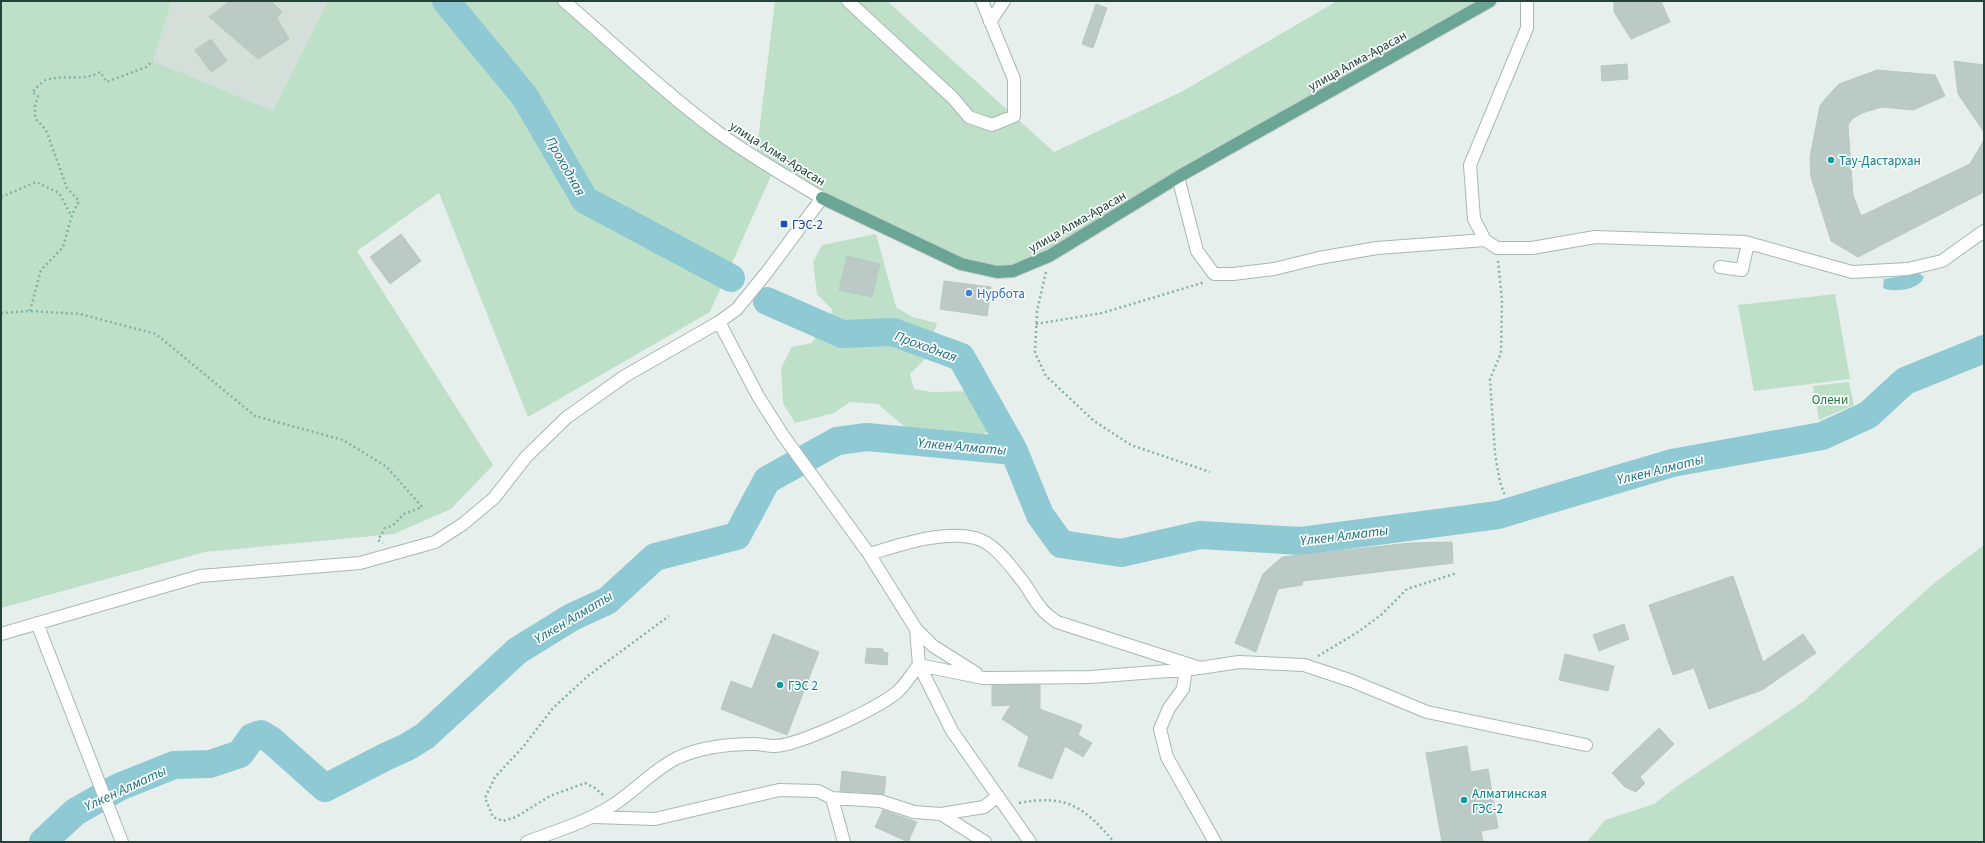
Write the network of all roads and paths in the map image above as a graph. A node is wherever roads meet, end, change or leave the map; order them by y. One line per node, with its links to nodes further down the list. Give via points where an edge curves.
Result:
1 (564, 1): 11 (street, улица Алма-Арасан, via 676,99 718,132)
2 (848, 1): 7 (street, via 954,98 969,117 992,125 1014,116 1014,79)
3 (982, 1): 7 (street)
4 (1004, 1): 7 (street)
5 (1490, 1): 9 (main road, улица Алма-Арасан)
6 (1527, 1): 14 (street, via 1526,28 1470,165 1474,219)
7 (990, 22)
8 (153, 60): 12 (path, via 146,67 107,82 100,72 92,77 78,79 73,76 45,80 32,92 38,96 35,118 46,130 67,188 79,201)
9 (1178, 177): 17 (main road, улица Алма-Арасан); 19 (street, via 1196,251)
10 (1, 197): 12 (path, via 36,182 60,193)
11 (822, 198): 17 (main road, улица Алма-Арасан, via 961,264 997,272 1013,271); 22 (street, via 737,309)
12 (72, 216): 20 (path, via 63,247 41,270)
13 (1984, 231): 15 (street, via 1942,261 1908,268 1852,272)
14 (1484, 240): 16 (street); 19 (street, via 1377,248 1274,269)
15 (1748, 243): 16 (street, via 1595,237 1532,248); 18 (street, via 1742,270)
16 (1497, 248): 25 (path, via 1502,300 1500,353 1490,379 1495,454)
17 (1049, 256): 23 (path)
18 (1720, 267)
19 (1214, 274): 23 (path, via 1203,284 1102,314)
20 (30, 311): 21 (path); 26 (path, via 80,314 156,334 254,416 343,440 387,467 422,507 404,514 392,526 385,528 378,540)
21 (1, 313)
22 (719, 322): 26 (street, via 625,376 566,418 526,457 494,498 463,524 436,542); 27 (street, via 758,396 782,434)
23 (1036, 324): 24 (path, via 1035,353 1046,376 1094,421 1131,445)
24 (1210, 472)
25 (1505, 496)
26 (402, 551): 30 (street, via 360,563 200,576)
27 (869, 554): 31 (street); 35 (street, via 942,537 976,538 1003,558 1022,579 1041,609 1057,622)
28 (1457, 572): 34 (path, via 1407,589 1358,632)
29 (669, 616): 42 (path, via 589,675 553,708 523,747 495,777 485,798 493,817 503,821 516,817 550,796 585,783 595,788)
30 (37, 623): 32 (street); 46 (street)
31 (916, 629): 33 (street); 37 (street, via 933,646)
32 (1, 634)
33 (919, 665): 37 (street); 39 (street, via 897,693 798,742 775,746 723,745 700,749 676,759); 41 (street, via 952,731)
34 (1304, 665): 35 (street, via 1238,662); 38 (street, via 1352,681 1427,712)
35 (1200, 668): 36 (street)
36 (1186, 669): 37 (street, via 1090,677); 52 (street, via 1183,689 1168,708 1160,729 1167,757)
37 (983, 678)
38 (1586, 745)
39 (626, 796): 42 (street); 45 (street, via 623,805 628,812)
40 (832, 798): 43 (street, via 880,801 914,812); 45 (street, via 818,791 779,790 689,812); 48 (street)
41 (1001, 801): 43 (street, via 984,807); 50 (street); 51 (path, via 1056,800 1074,806 1093,818)
42 (613, 805): 44 (street)
43 (941, 814): 49 (street)
44 (594, 817): 45 (street); 47 (street)
45 (642, 819)
46 (122, 842)
47 (527, 842)
48 (844, 842)
49 (985, 842)
50 (1030, 842)
51 (1114, 842)
52 (1215, 842)

